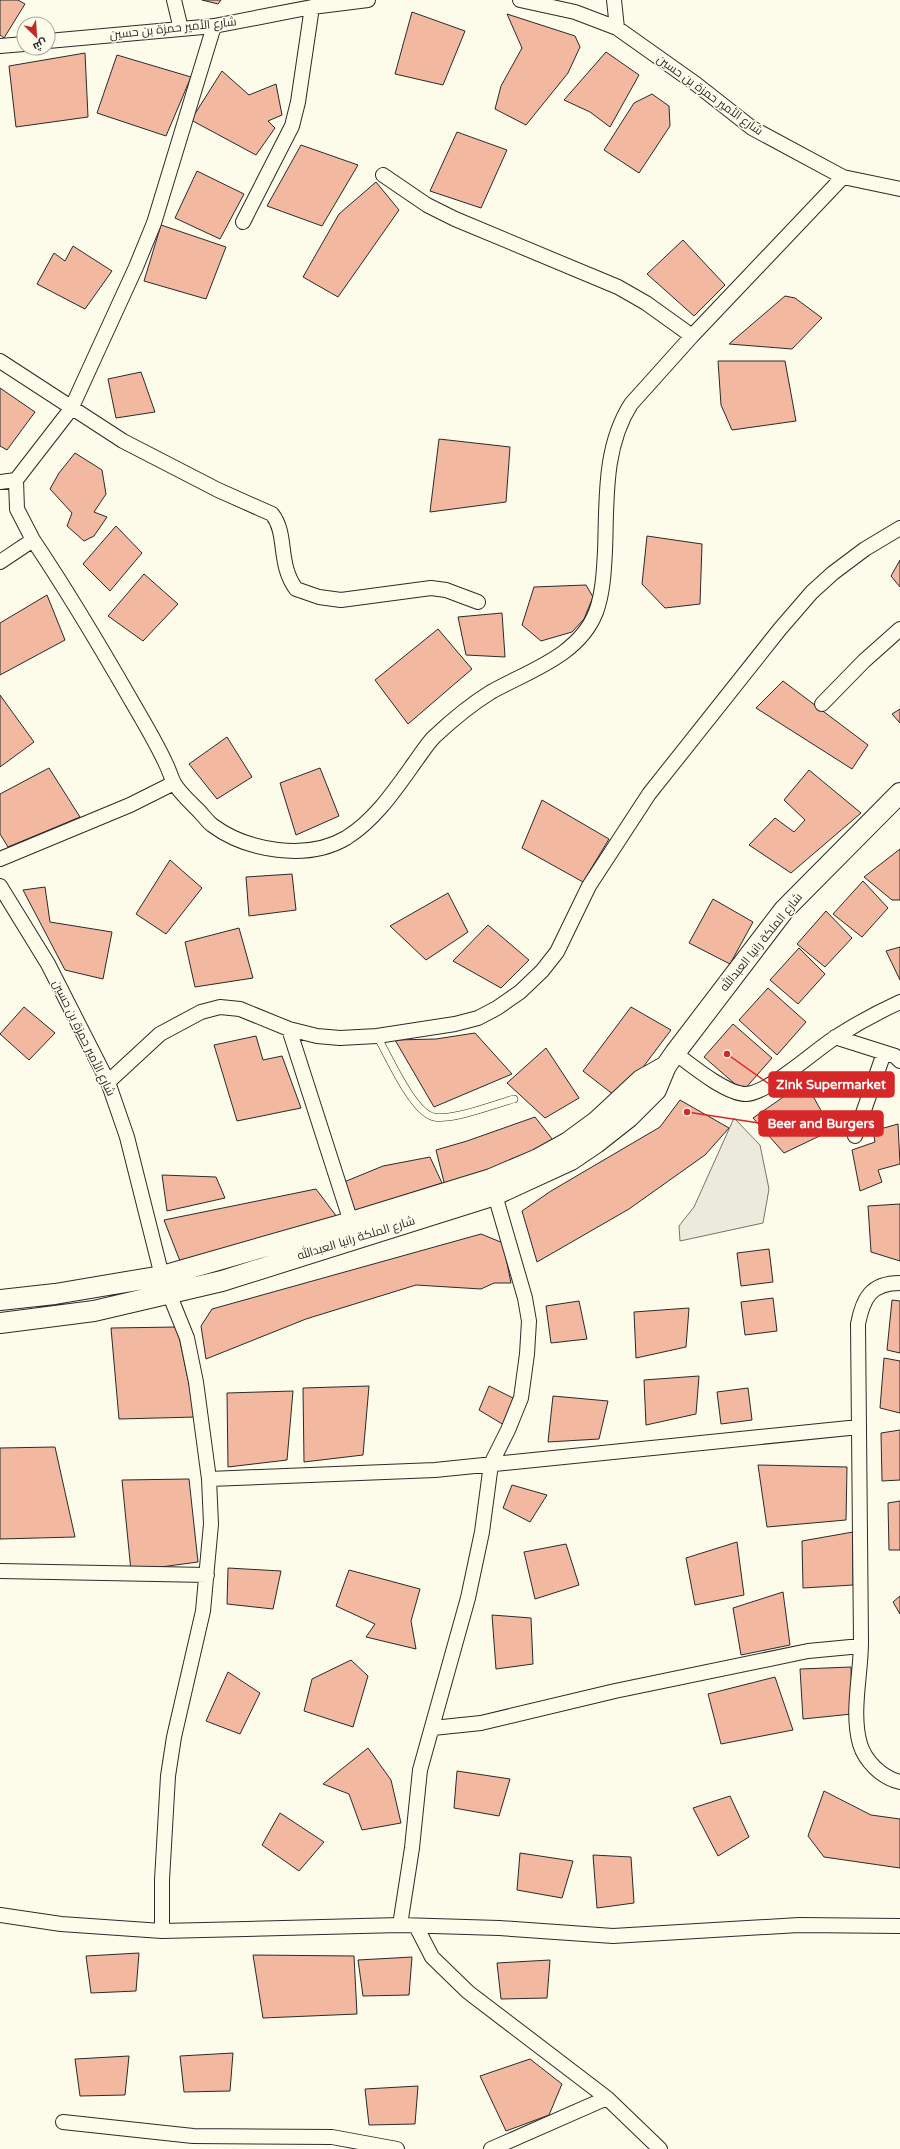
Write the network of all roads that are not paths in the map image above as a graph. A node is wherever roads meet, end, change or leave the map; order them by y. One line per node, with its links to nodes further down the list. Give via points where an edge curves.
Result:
1 (174, 0): 8 (street)
2 (368, 0): 5 (street, شارع الأمير حمزة بن حسين)
3 (520, 0): 7 (street, شارع الأمير حمزة بن حسين, via 576,12)
4 (614, 0): 7 (street)
5 (312, 7): 6 (street, شارع الأمير حمزة بن حسين); 15 (street, via 292,126)
6 (214, 26): 8 (street, شارع الأمير حمزة بن حسين); 18 (street, via 154,223)
7 (617, 28): 13 (street, شارع الأمير حمزة بن حسين, via 696,84 752,128)
8 (181, 29): 9 (street, شارع الأمير حمزة بن حسين)
9 (56, 40)
10 (16, 45): 11 (street)
11 (0, 46)
12 (383, 175): 16 (street, via 427,206 618,287)
13 (843, 177): 14 (street, شارع الأمير حمزة بن حسين); 16 (street)
14 (900, 189)
15 (243, 222)
16 (692, 336): 27 (street, via 631,404 618,429 607,479 604,575 596,612 583,634 544,665 490,693 464,710 431,740 381,807 362,827 343,840 324,847 302,850 274,849 229,836 210,824)
17 (0, 361): 18 (street)
18 (71, 409): 19 (street); 24 (street, via 170,466 272,514 280,529 286,572 296,589 319,597 341,600 431,588 446,590)
19 (16, 480): 20 (street); 22 (street, via 17,509)
20 (0, 482)
21 (900, 528): 33 (street, via 865,549 833,573 812,592 780,629 649,794 589,886 557,952 520,992 478,1018)
22 (33, 540): 23 (street); 27 (street, via 129,696 166,763)
23 (0, 562)
24 (478, 602)
25 (900, 630): 26 (street, via 864,661)
26 (822, 704)
27 (174, 783): 29 (street, via 130,805)
28 (900, 793): 36 (main road, شارع الملكة رانيا العبدالله, via 784,910)
29 (0, 859)
30 (0, 886): 38 (street, شارع الأمير حمزة بن حسين, via 48,964)
31 (900, 1002): 34 (street)
32 (289, 1029): 33 (street, via 317,1036 340,1038); 38 (street, via 240,1009 220,1007 201,1012 160,1034); 42 (street)
33 (377, 1036): 39 (lane, via 415,1103 429,1116 445,1118)
34 (835, 1037): 35 (street); 36 (street, via 774,1081 755,1092 745,1094)
35 (884, 1053): 37 (street); 40 (street)
36 (671, 1059): 41 (main road, شارع الملكة رانيا العبدالله, via 656,1090 629,1117 596,1143 553,1170); 42 (main road, شارع الملكة رانيا العبدالله, via 641,1080 597,1121 567,1143 538,1159 491,1179)
37 (900, 1060)
38 (108, 1082): 44 (street, شارع الأمير حمزة بن حسين, via 127,1136)
39 (514, 1099)
40 (855, 1136)
41 (495, 1195): 44 (main road, شارع الملكة رانيا العبدالله, via 222,1281); 48 (street, via 525,1298 529,1321 521,1398)
42 (351, 1222): 44 (main road, شارع الملكة رانيا العبدالله)
43 (900, 1283): 47 (street, via 886,1283 868,1294 861,1306 858,1324)
44 (165, 1285): 45 (main road, شارع الملكة رانيا العبدالله); 46 (main road, شارع الملكة رانيا العبدالله, via 94,1311); 49 (street, شارع الأمير حمزة بن حسين, via 187,1338 196,1382)
45 (0, 1300)
46 (0, 1323)
47 (859, 1427): 48 (street); 52 (street)
48 (491, 1464): 49 (street, via 435,1470); 53 (street, via 482,1532 468,1598)
49 (209, 1479): 51 (street, شارع الأمير حمزة بن حسين)
50 (0, 1571): 51 (street)
51 (207, 1575): 59 (street, شارع الأمير حمزة بن حسين, via 203,1610 174,1737 168,1776)
52 (861, 1646): 53 (street, via 808,1651 615,1691 481,1723); 54 (street, via 856,1722 860,1745 870,1762 880,1772)
53 (433, 1728): 56 (street, via 420,1770 412,1848)
54 (900, 1782)
55 (0, 1915): 59 (street, via 61,1924)
56 (400, 1925): 57 (street); 59 (street)
57 (416, 1926): 58 (street, via 499,1928 613,1936 799,1926); 60 (street, via 432,1957 468,1992)
58 (900, 1926)
59 (162, 1931)
60 (607, 2098): 63 (street); 64 (street)
61 (63, 2122): 62 (street, via 193,2136 332,2137)
62 (397, 2149)
63 (491, 2149)
64 (660, 2149)

